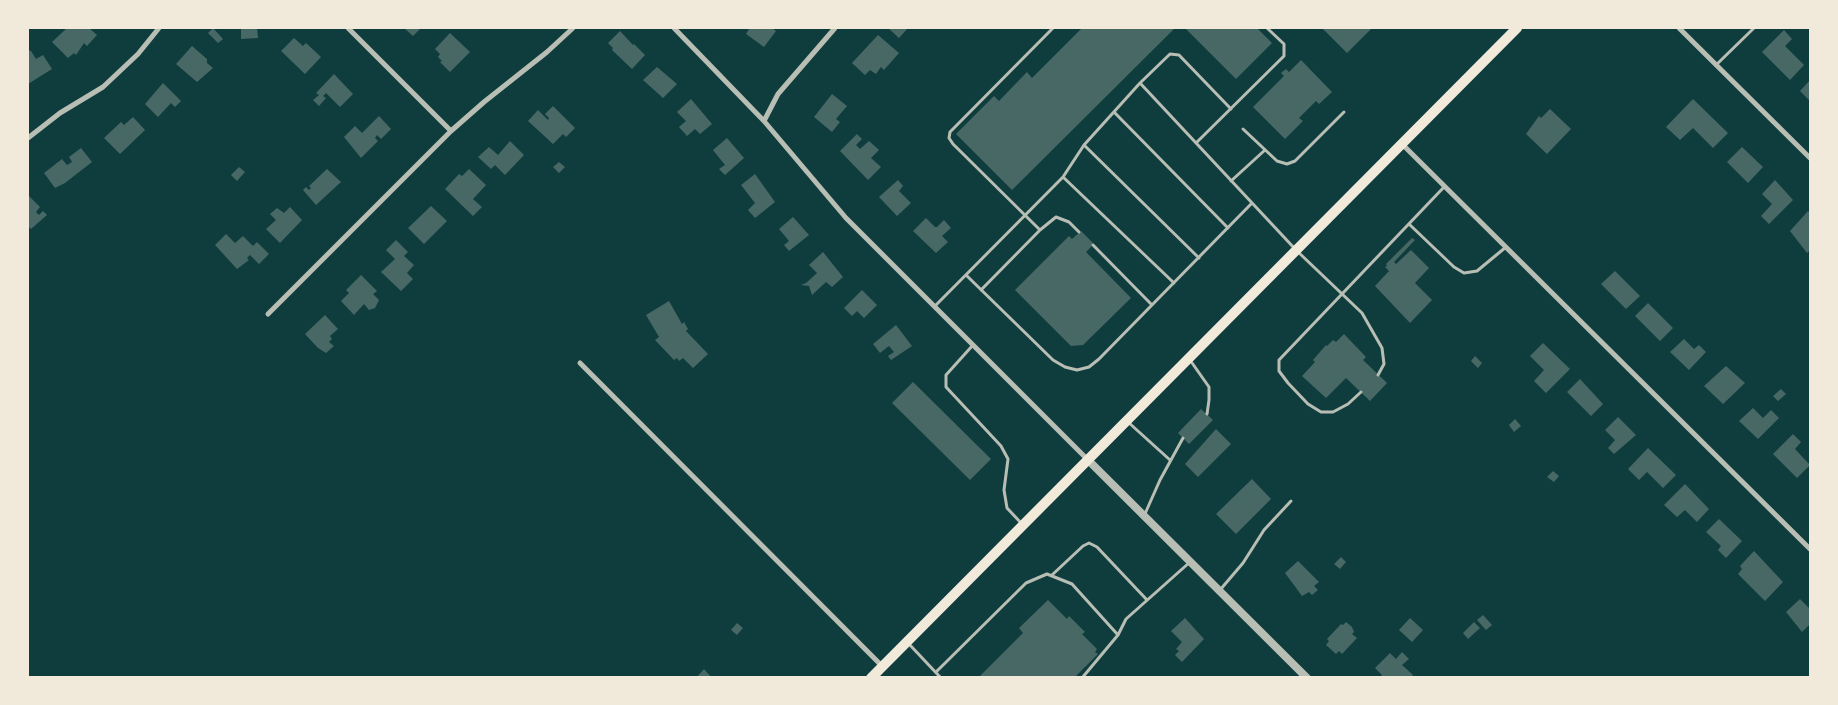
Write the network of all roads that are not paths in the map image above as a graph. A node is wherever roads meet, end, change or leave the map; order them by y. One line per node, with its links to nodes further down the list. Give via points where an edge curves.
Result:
1 (159, 28): 19 (street, via 138,54 103,87)
2 (348, 28): 18 (street)
3 (573, 28): 18 (street)
4 (674, 28): 16 (street)
5 (835, 28): 16 (street, via 778,94)
6 (1053, 28): 29 (lane, via 950,132 949,138)
7 (1267, 28): 13 (lane, via 1284,44 1284,56)
8 (1679, 28): 11 (street)
9 (1754, 28): 11 (lane)
10 (1510, 30): 21 (main road)
11 (1716, 65): 24 (street)
12 (1140, 84): 13 (lane, via 1170,54 1179,55); 14 (lane); 20 (lane)
13 (1231, 109): 20 (lane)
14 (1114, 112): 22 (lane); 31 (lane)
15 (1344, 112): 23 (lane, via 1291,163 1277,161)
16 (764, 121): 43 (street, via 846,218)
17 (1243, 129): 23 (lane)
18 (450, 131): 44 (street)
19 (28, 138)
20 (1196, 143): 26 (lane)
21 (1402, 144): 27 (street); 36 (main road)
22 (1084, 145): 25 (lane); 37 (lane)
23 (1265, 150): 26 (lane)
24 (1810, 158)
25 (1063, 178): 29 (lane); 39 (lane)
26 (1231, 181): 28 (lane)
27 (1445, 186): 30 (lane); 35 (street)
28 (1252, 203): 31 (lane); 36 (lane)
29 (1026, 215): 32 (lane); 38 (lane)
30 (1409, 224): 35 (lane, via 1464,273 1477,271); 41 (lane)
31 (1228, 228): 37 (lane)
32 (1040, 230): 33 (lane, via 1056,218 1070,222); 40 (lane)
33 (1079, 232)
34 (1092, 245): 42 (lane)
35 (1507, 246): 58 (street)
36 (1296, 250): 41 (lane); 46 (main road)
37 (1199, 258): 39 (lane)
38 (966, 275): 40 (lane); 43 (lane)
39 (1174, 283): 42 (lane)
40 (981, 290): 42 (lane, via 1054,360 1078,370 1099,359)
41 (1342, 293): 48 (lane, via 1362,313 1382,348 1384,364); 49 (lane, via 1279,360 1280,371 1308,404 1321,412 1332,412)
42 (1152, 305)
43 (934, 306): 45 (street)
44 (268, 314)
45 (973, 345): 53 (street); 57 (lane, via 946,375 946,387 1001,446 1008,459 1004,490 1006,508)
46 (1188, 358): 50 (lane, via 1208,387); 51 (main road)
47 (580, 364): 65 (street)
48 (1378, 375)
49 (1361, 392)
50 (1206, 414)
51 (1126, 420): 53 (main road); 54 (lane)
52 (1183, 438): 54 (lane)
53 (1087, 459): 56 (street); 57 (main road)
54 (1170, 460): 56 (lane)
55 (1291, 501): 61 (lane, via 1264,530)
56 (1144, 517): 59 (street)
57 (1022, 524): 64 (main road)
58 (1810, 549)
59 (1190, 562): 61 (street); 62 (lane)
60 (1052, 575): 62 (lane, via 1089,543 1097,547); 63 (lane, via 1072,584); 66 (lane, via 1026,583)
61 (1220, 592): 70 (street)
62 (1147, 600): 63 (lane, via 1126,619)
63 (1118, 635): 69 (lane)
64 (906, 641): 65 (main road); 66 (lane)
65 (882, 666): 67 (main road)
66 (936, 672): 68 (lane)
67 (871, 678)
68 (941, 678)
69 (1082, 678)
70 (1307, 678)

